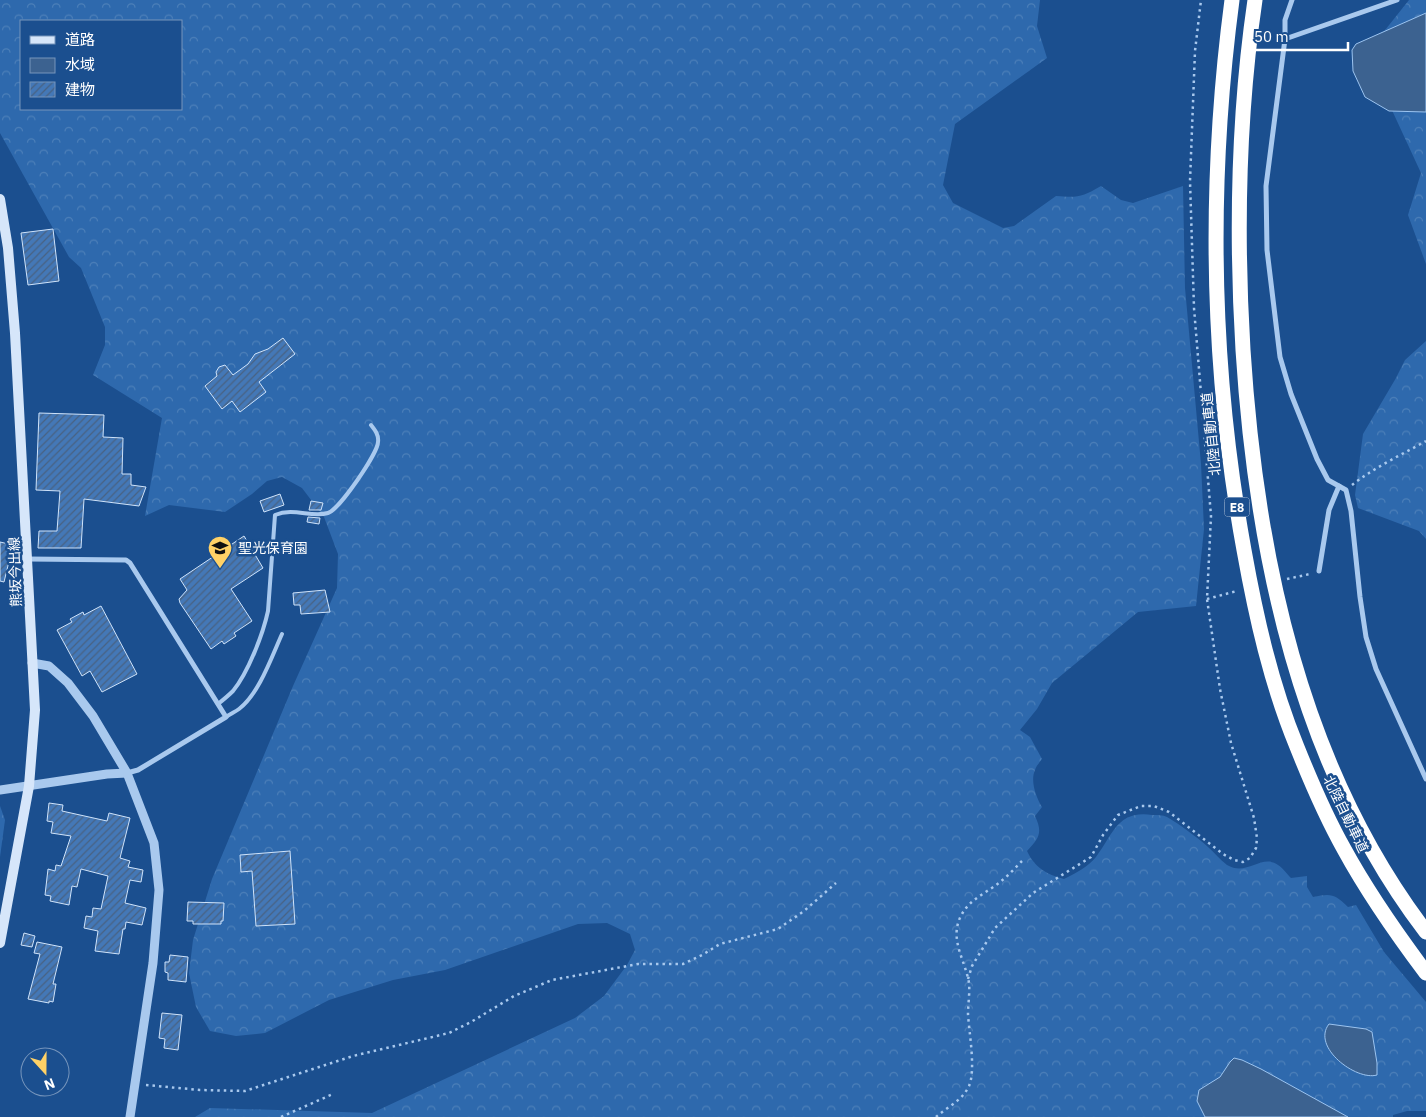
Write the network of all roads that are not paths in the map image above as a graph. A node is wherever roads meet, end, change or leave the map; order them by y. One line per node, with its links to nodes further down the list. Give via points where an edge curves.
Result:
1 (1232, 0): 21 (highway, 北陸自動車道 / E8, via 1219,138 1216,271 1230,466 1250,580 1277,692 1320,800 1370,893)
2 (1255, 0): 19 (highway, 北陸自動車道 / E8, via 1242,142 1239,266 1246,394 1261,516 1286,632 1318,734 1364,837)
3 (1292, 0): 5 (street, via 1285,20)
4 (1398, 0): 5 (street)
5 (1285, 39): 8 (street, via 1266,186 1267,250 1280,357 1317,459 1328,480)
6 (0, 199): 9 (main road, 熊坂今出線, via 15,333)
7 (371, 425): 13 (lane, via 377,433 378,444 356,483 337,507 326,514 285,511 275,515 265,625 239,681)
8 (1340, 486): 10 (street, via 1330,510); 16 (street, via 1346,490 1351,511 1366,637 1376,669)
9 (28, 559): 12 (main road, 熊坂今出線); 13 (street, via 126,560 130,563)
10 (1319, 572)
11 (282, 634): 14 (lane, via 254,691 240,708)
12 (32, 663): 15 (street, via 49,666 68,683 93,716); 17 (main road, 熊坂今出線, via 35,710)
13 (218, 704): 14 (street)
14 (226, 717): 15 (street, via 138,770)
15 (127, 773): 17 (street); 22 (street, via 154,843 159,890)
16 (1426, 779)
17 (29, 786): 18 (street); 20 (main road, 熊坂今出線)
18 (0, 790)
19 (1426, 932)
20 (0, 943)
21 (1426, 972)
22 (130, 1117)

